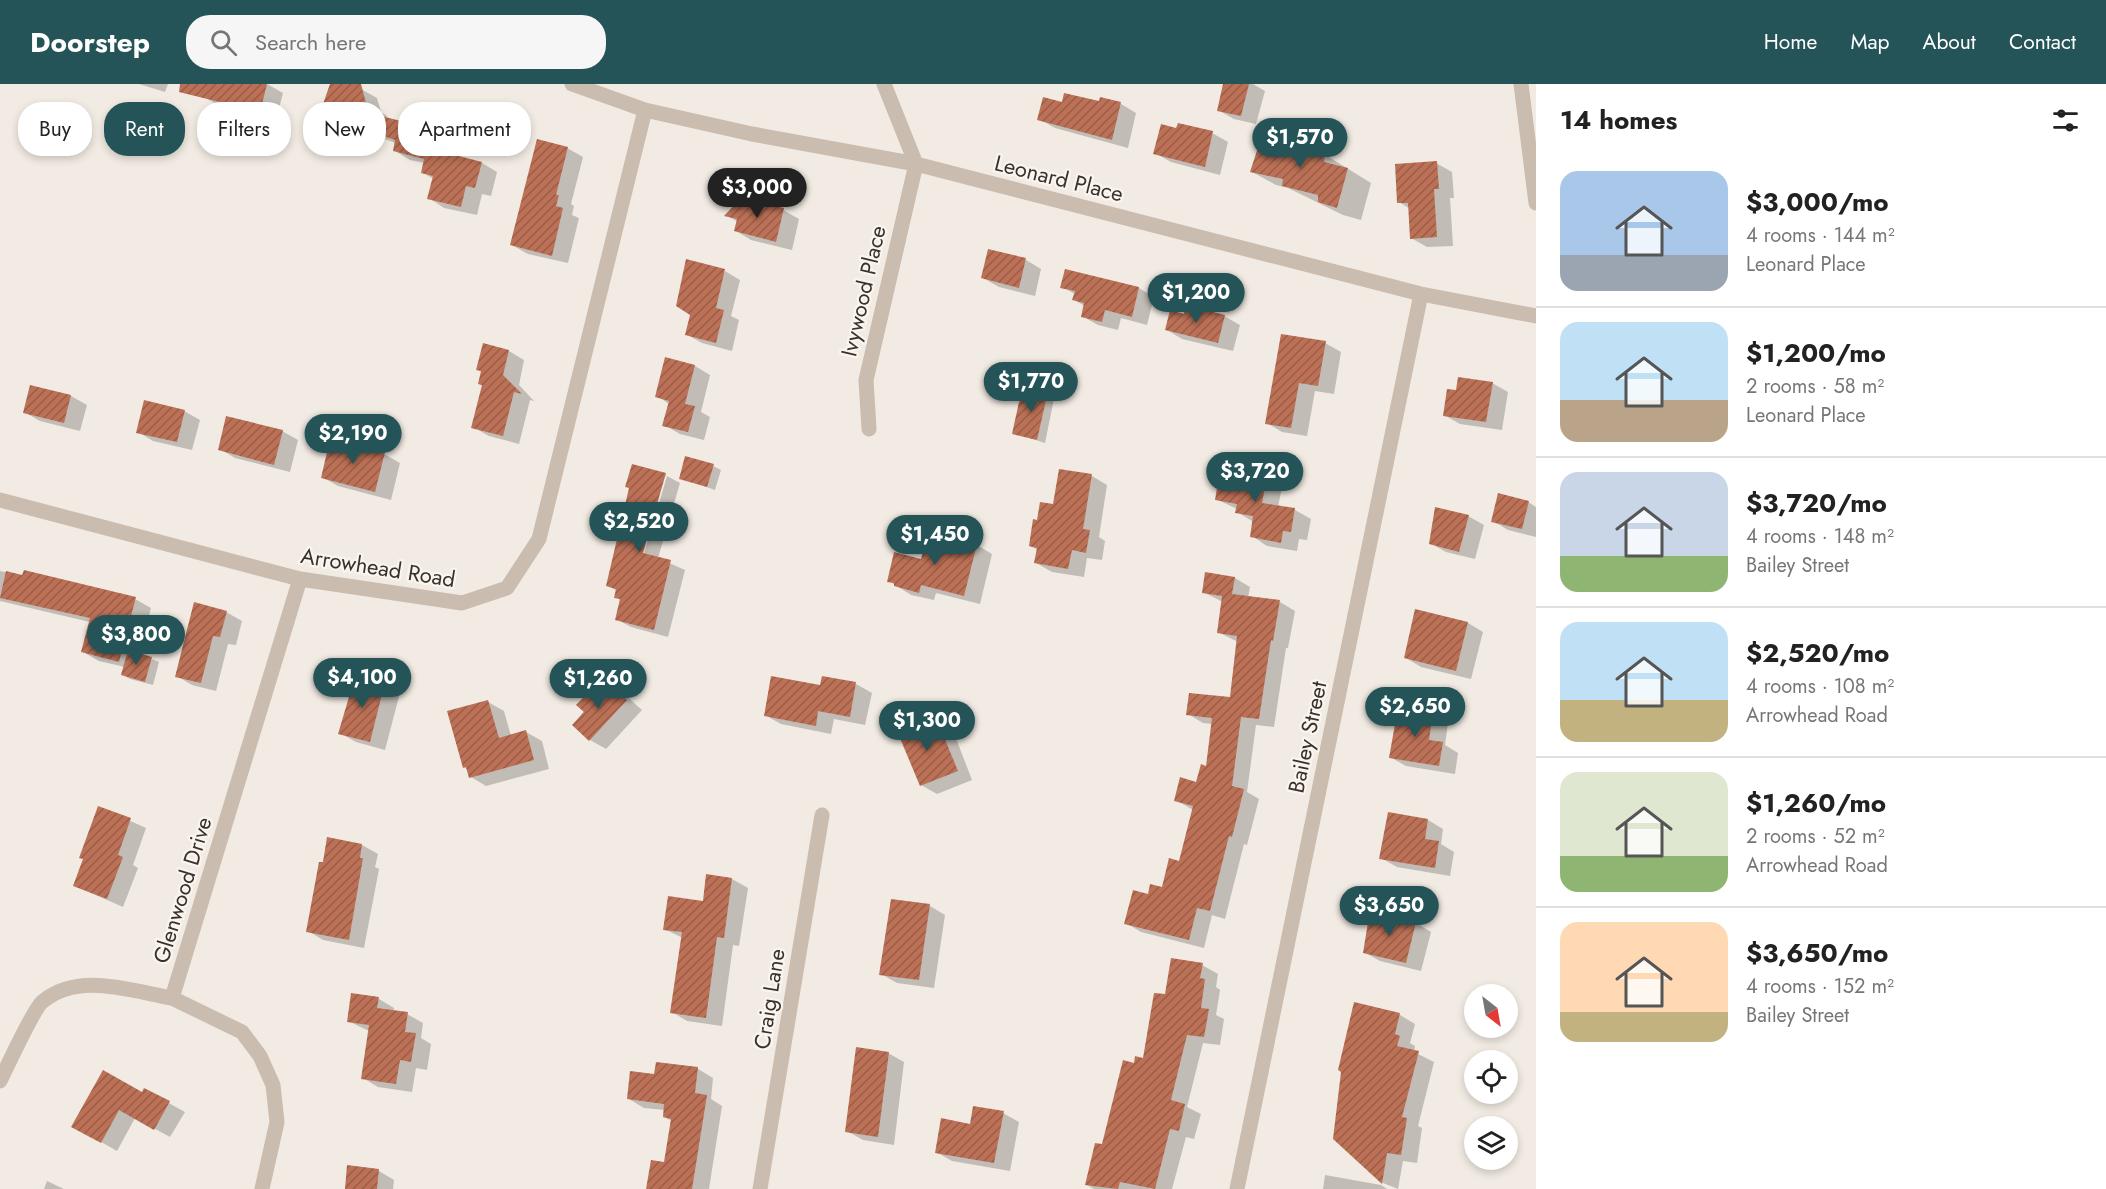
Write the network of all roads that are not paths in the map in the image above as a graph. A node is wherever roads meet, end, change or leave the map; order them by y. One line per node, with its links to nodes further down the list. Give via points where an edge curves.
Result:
1 (572, 84): 4 (street, Leonard Place)
2 (884, 84): 5 (street)
3 (1521, 84): 6 (street)
4 (645, 110): 5 (street, Leonard Place); 11 (street, Arrowhead Road, via 539,539 507,588 462,603)
5 (916, 164): 7 (street, Leonard Place); 9 (street, Ivywood Place, via 866,380)
6 (1536, 203)
7 (1421, 294): 8 (street, Leonard Place); 17 (street, Bailey Street)
8 (1536, 316)
9 (869, 429)
10 (0, 500): 11 (street, Arrowhead Road)
11 (300, 579): 13 (street, Glenwood Drive)
12 (822, 815): 16 (street, Craig Lane)
13 (172, 998): 14 (street, Glenwood Drive, via 98,984 65,989 40,1003); 15 (street, via 242,1032 265,1065 273,1085 277,1122)
14 (0, 1081)
15 (262, 1189)
16 (760, 1189)
17 (1237, 1189)

